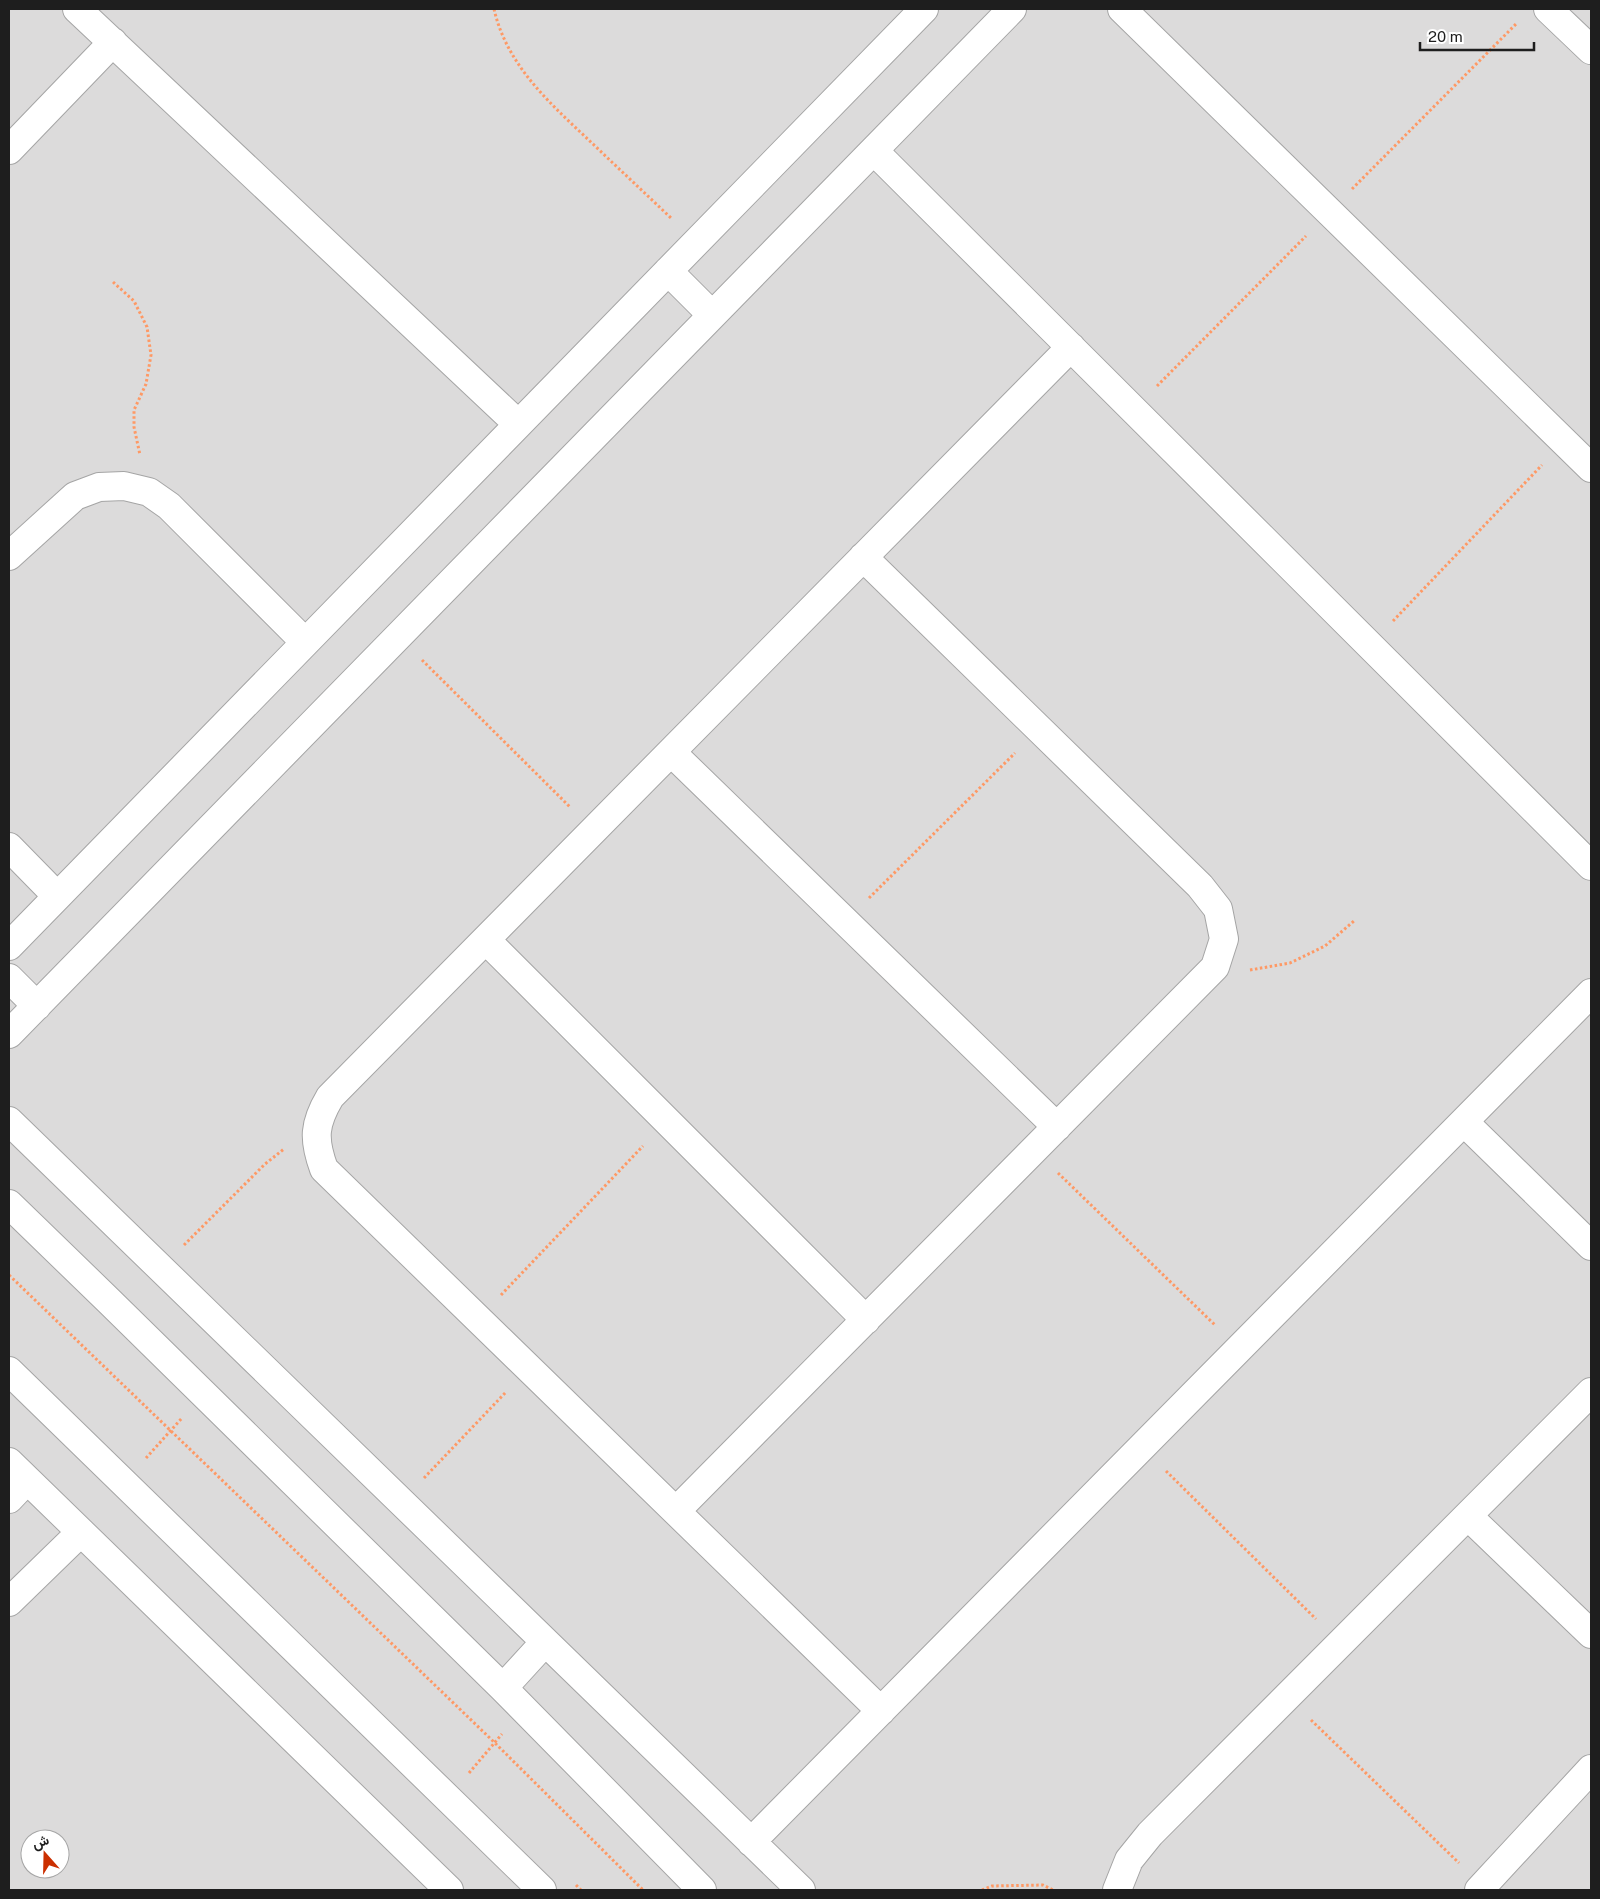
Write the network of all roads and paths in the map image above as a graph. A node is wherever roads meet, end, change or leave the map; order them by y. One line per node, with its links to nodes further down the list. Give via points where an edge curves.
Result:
1 (77, 9): 7 (street)
2 (494, 9): 11 (path, via 497,23 516,60 540,94)
3 (1012, 9): 10 (street)
4 (1122, 9): 17 (street)
5 (1548, 9): 8 (street)
6 (911, 13): 11 (street)
7 (113, 42): 9 (street); 16 (street)
8 (1591, 50)
9 (9, 150)
10 (874, 151): 14 (street); 15 (street)
11 (696, 241): 12 (street)
12 (668, 271): 14 (street); 16 (street)
13 (114, 282): 19 (path, via 134,301 147,327 151,356 146,384 134,410 134,427)
14 (712, 315): 22 (street)
15 (1070, 347): 21 (street); 24 (street)
16 (518, 424): 23 (street)
17 (1565, 442): 18 (street); 24 (path)
18 (1591, 468)
19 (148, 492): 20 (street, via 124,486 99,487 75,496); 23 (street, via 169,506)
20 (9, 556)
21 (863, 557): 25 (street); 26 (street)
22 (398, 637): 27 (path); 38 (street)
23 (305, 642): 30 (street)
24 (1370, 645): 29 (street)
25 (1039, 729): 32 (path); 35 (street, via 1200,886 1218,909 1224,939)
26 (671, 752): 27 (street); 32 (street)
27 (593, 830): 33 (street)
28 (9, 847): 30 (street)
29 (1591, 866)
30 (57, 896): 34 (street)
31 (1354, 921): 35 (path, via 1325,946 1290,963 1253,970)
32 (846, 922): 43 (street)
33 (486, 940): 41 (street); 44 (street, via 330,1097 320,1114)
34 (9, 946)
35 (1215, 967): 43 (street)
36 (9, 978): 38 (street)
37 (1591, 993): 42 (street)
38 (36, 1006): 39 (street)
39 (9, 1034)
40 (9, 1121): 48 (street)
41 (667, 1121): 50 (path); 51 (street)
42 (1464, 1122): 47 (street); 52 (street)
43 (1057, 1127): 45 (street)
44 (316, 1132): 48 (path, via 288,1146 265,1164); 50 (street, via 317,1151 324,1169)
45 (1034, 1150): 51 (street); 52 (path)
46 (9, 1204): 56 (street)
47 (1591, 1246)
48 (161, 1269): 61 (street)
49 (9, 1275): 57 (path)
50 (478, 1318): 53 (street)
51 (866, 1320): 62 (street)
52 (1240, 1349): 58 (street)
53 (529, 1368): 61 (path); 62 (street)
54 (9, 1371): 60 (street)
55 (1591, 1392): 63 (street)
56 (204, 1394): 57 (path); 69 (street)
57 (170, 1431): 60 (path); 73 (path)
58 (1142, 1447): 68 (path); 72 (street)
59 (15, 1481): 64 (street)
60 (124, 1483): 75 (street)
61 (401, 1502): 67 (street)
62 (676, 1511): 72 (street)
63 (1468, 1516): 66 (street); 68 (street)
64 (80, 1532): 65 (street); 78 (street)
65 (9, 1602)
66 (1591, 1634)
67 (545, 1642): 69 (street); 76 (street)
68 (1340, 1644): 70 (street)
69 (503, 1688): 71 (street)
70 (1287, 1697): 77 (path); 85 (street, via 1150,1834 1129,1860)
71 (524, 1709): 73 (path); 81 (street)
72 (881, 1711): 76 (street)
73 (495, 1743): 75 (path); 80 (path)
74 (1591, 1769): 77 (street)
75 (447, 1798): 79 (street)
76 (751, 1842): 82 (street)
77 (1481, 1888)
78 (449, 1890)
79 (542, 1890)
80 (644, 1890)
81 (702, 1890)
82 (801, 1890)
83 (982, 1890): 84 (path, via 992,1886 1043,1885)
84 (1053, 1890)
85 (1117, 1890)

